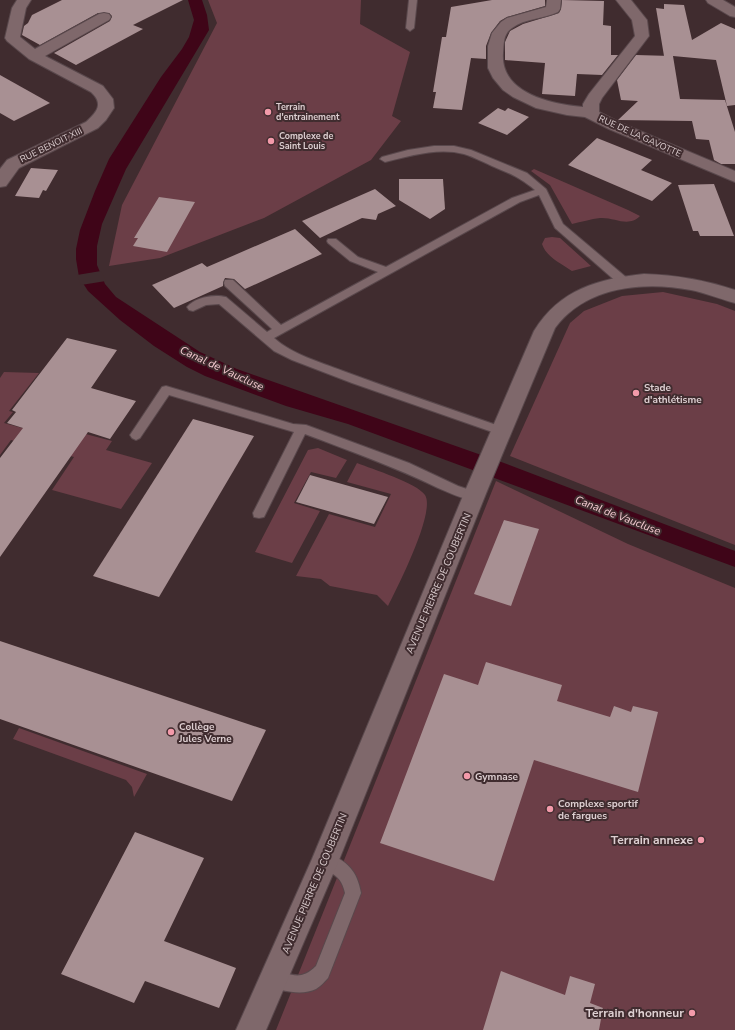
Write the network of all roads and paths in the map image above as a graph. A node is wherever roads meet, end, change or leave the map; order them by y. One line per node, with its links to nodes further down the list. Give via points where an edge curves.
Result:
1 (24, 0): 10 (street, RUE BENOIT XIII, via 19,8 12,38)
2 (413, 0): 9 (lane)
3 (554, 0): 11 (street, RUE DE LA GAVOTTE, via 553,9 548,12 522,17 501,29 497,35 494,63 497,73 502,81 528,98 563,110)
4 (646, 0): 6 (street)
5 (713, 0): 7 (street)
6 (624, 2): 11 (street, via 643,24 642,36 595,97)
7 (735, 12)
8 (104, 17): 10 (street)
9 (410, 28)
10 (34, 56): 14 (street, RUE BENOIT XIII, via 97,89 107,100 106,109 92,125 12,164)
11 (590, 113): 13 (street, RUE DE LA GAVOTTE)
12 (385, 159): 15 (lane, via 408,152 434,149 468,152 523,176)
13 (735, 177)
14 (0, 182)
15 (542, 191): 17 (lane, via 516,200); 18 (lane, via 559,226)
16 (332, 241): 17 (lane, via 354,259)
17 (387, 271): 22 (lane)
18 (623, 281): 20 (street, AVENUE PIERRE DE COUBERTIN, via 654,280 694,285); 25 (street, AVENUE PIERRE DE COUBERTIN, via 577,298 557,313 546,327)
19 (229, 282): 22 (lane)
20 (735, 297)
21 (193, 307): 23 (lane, via 204,301 222,300)
22 (280, 330): 23 (lane)
23 (266, 338): 25 (lane, via 278,348 296,357)
24 (302, 428): 26 (lane, via 293,428 166,390); 27 (lane, via 405,466); 28 (lane)
25 (501, 431): 27 (street, AVENUE PIERRE DE COUBERTIN)
26 (136, 435)
27 (474, 496): 29 (street, AVENUE PIERRE DE COUBERTIN)
28 (259, 514)
29 (325, 860): 30 (street, AVENUE PIERRE DE COUBERTIN); 30 (lane, via 344,870 351,881 353,893 322,972 312,982 294,984)
30 (273, 979): 31 (street, AVENUE PIERRE DE COUBERTIN)
31 (251, 1030)

